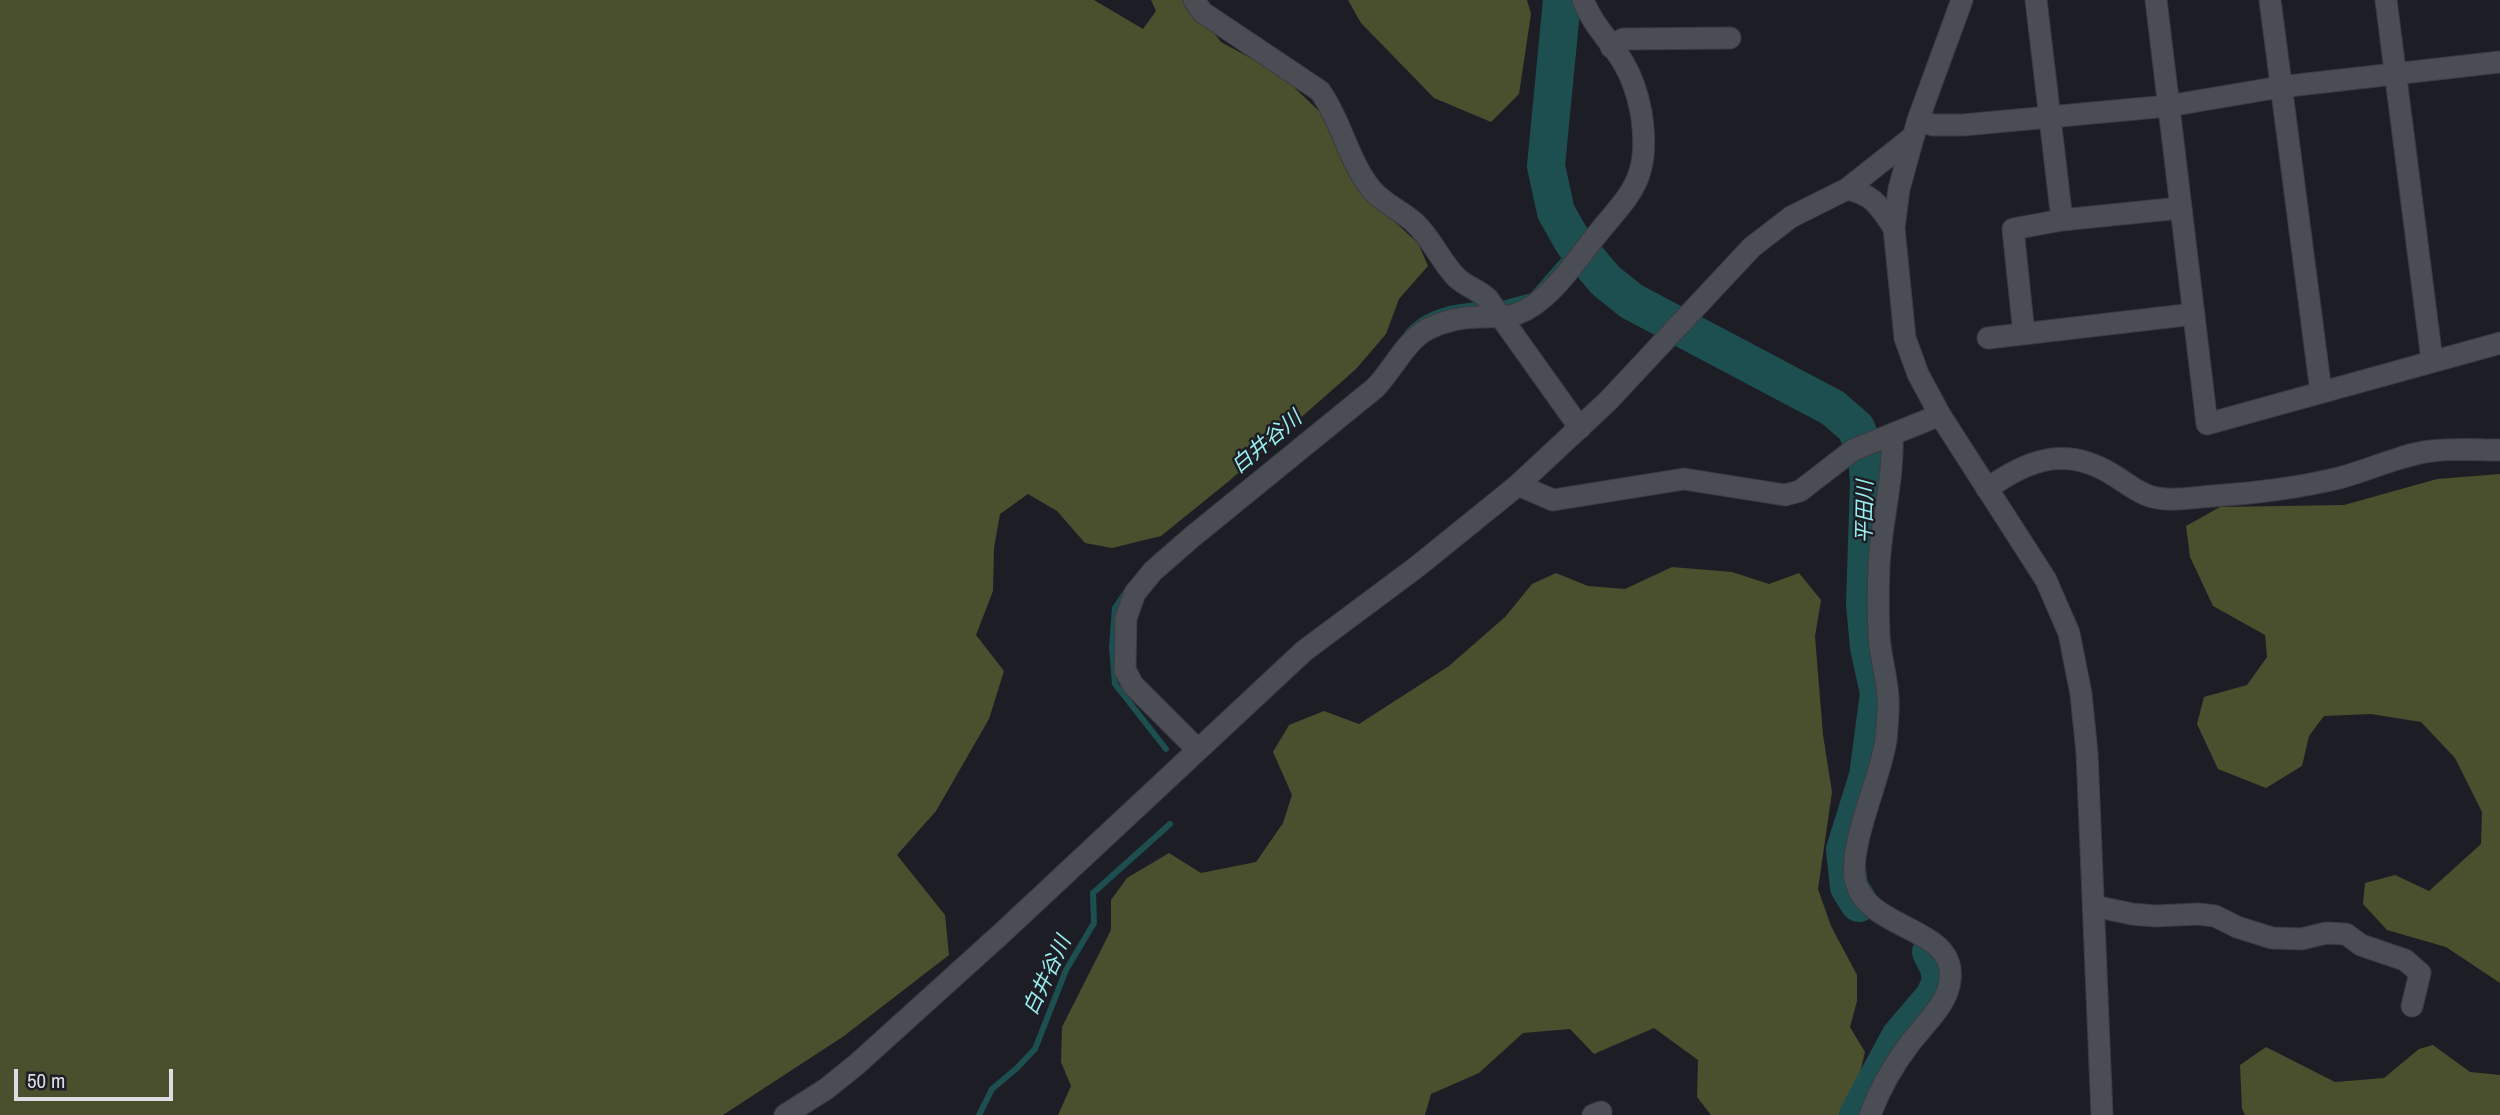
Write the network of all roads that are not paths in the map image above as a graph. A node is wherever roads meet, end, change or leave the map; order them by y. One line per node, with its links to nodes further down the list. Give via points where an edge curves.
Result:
1 (1194, 0): 21 (street, via 1202,12 1321,91 1334,110 1360,173 1374,192 1415,223 1458,279 1481,292)
2 (1583, 0): 9 (street, via 1589,17)
3 (1962, 0): 15 (street)
4 (2036, 0): 14 (street)
5 (2156, 0): 13 (street)
6 (2270, 0): 12 (street)
7 (2386, 0): 11 (street)
8 (1730, 38): 9 (street, via 1623,39)
9 (1611, 47): 21 (street, via 1623,62 1641,112 1644,147 1640,172 1629,194 1570,269 1534,305)
10 (2500, 62): 11 (street)
11 (2395, 76): 12 (street); 25 (street)
12 (2280, 87): 13 (street); 26 (street)
13 (2168, 106): 14 (street); 17 (street)
14 (2050, 117): 15 (street); 18 (street)
15 (1916, 128): 16 (street); 19 (street)
16 (1847, 189): 19 (street, via 1878,204); 28 (street, via 1791,217 1752,247)
17 (2180, 208): 18 (street); 20 (street)
18 (2062, 220): 22 (street, via 2014,229)
19 (1894, 228): 27 (street, via 1905,338)
20 (2194, 314): 22 (street); 26 (street, via 2207,424)
21 (1503, 317): 28 (street); 33 (street, via 1457,319 1416,338 1375,388 1192,537 1135,593 1126,618 1125,670 1133,685)
22 (2024, 334): 23 (street)
23 (1988, 338)
24 (2500, 343): 25 (street)
25 (2432, 360): 26 (street)
26 (2321, 392)
27 (1940, 415): 29 (street); 32 (street)
28 (1580, 428): 31 (street)
29 (1873, 442): 31 (street, via 1800,491 1785,495 1684,479 1553,500); 37 (street, via 1894,457 1880,566 1879,636 1889,698 1886,739 1856,848 1855,878 1862,896 1879,912 1942,949 1951,980 1944,1000 1906,1047)
30 (2500, 450): 32 (street, via 2429,451 2271,492 2169,499 2140,494 2098,466 2067,458 2041,459 2012,471)
31 (1518, 485): 33 (street, via 1304,651)
32 (1987, 489): 34 (street, via 2046,580 2069,633 2087,753)
33 (1197, 749): 36 (street, via 856,1065)
34 (2094, 906): 35 (street, via 2155,916 2215,916 2272,938 2346,934 2415,967 2420,973); 38 (street)
35 (2412, 1006)
36 (785, 1115)
37 (1870, 1115)
38 (2102, 1115)

